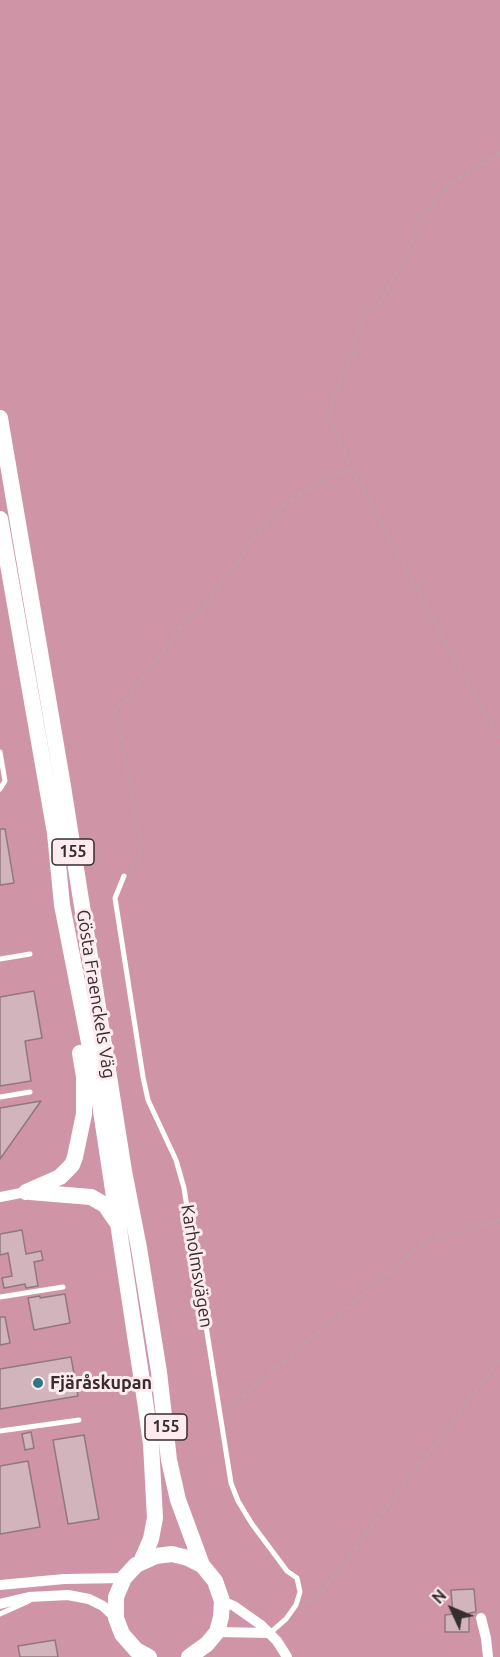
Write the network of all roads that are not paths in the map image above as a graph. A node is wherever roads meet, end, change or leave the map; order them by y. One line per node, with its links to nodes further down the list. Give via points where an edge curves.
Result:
1 (0, 418): 19 (main road, Gösta Fraenckels Väg / 155, via 123,1171 139,1248 169,1460 178,1500)
2 (0, 519): 8 (main road, Gösta Fraenckels Väg / 155)
3 (0, 752): 4 (lane, via 5,781)
4 (0, 789)
5 (124, 876): 29 (lane, Karholmsvägen, via 115,898 143,1077 148,1100 176,1160 184,1188 234,1492 262,1538 297,1578 300,1592 296,1605)
6 (30, 954): 7 (lane)
7 (0, 959)
8 (78, 989): 11 (main road, via 76,1016 85,1094 78,1147 67,1171); 13 (main road, Gösta Fraenckels Väg / 155)
9 (30, 1092): 10 (lane)
10 (0, 1097)
11 (26, 1192): 12 (street); 13 (main road, via 90,1197 105,1205)
12 (0, 1197)
13 (118, 1226): 18 (main road, Gösta Fraenckels Väg / 155, via 147,1411 154,1488 152,1539)
14 (63, 1287): 15 (lane)
15 (0, 1297)
16 (79, 1420): 17 (lane)
17 (0, 1431)
18 (141, 1562): 19 (main road, Gösta Fraenckels Väg / 155, via 172,1554); 20 (main road, Gösta Fraenckels Väg / 155)
19 (202, 1566): 23 (main road, Gösta Fraenckels Väg / 155, via 215,1581)
20 (124, 1578): 21 (street); 26 (main road, via 116,1597)
21 (0, 1585)
22 (39, 1596): 24 (street); 25 (lane); 26 (street, via 89,1599)
23 (222, 1601): 28 (main road); 29 (street, via 247,1614)
24 (0, 1604)
25 (0, 1614)
26 (116, 1618): 30 (main road)
27 (481, 1618): 34 (street)
28 (216, 1632): 29 (street); 32 (main road)
29 (270, 1634): 33 (street)
30 (129, 1650): 31 (main road)
31 (149, 1657)
32 (189, 1657)
33 (286, 1657)
34 (488, 1657)

